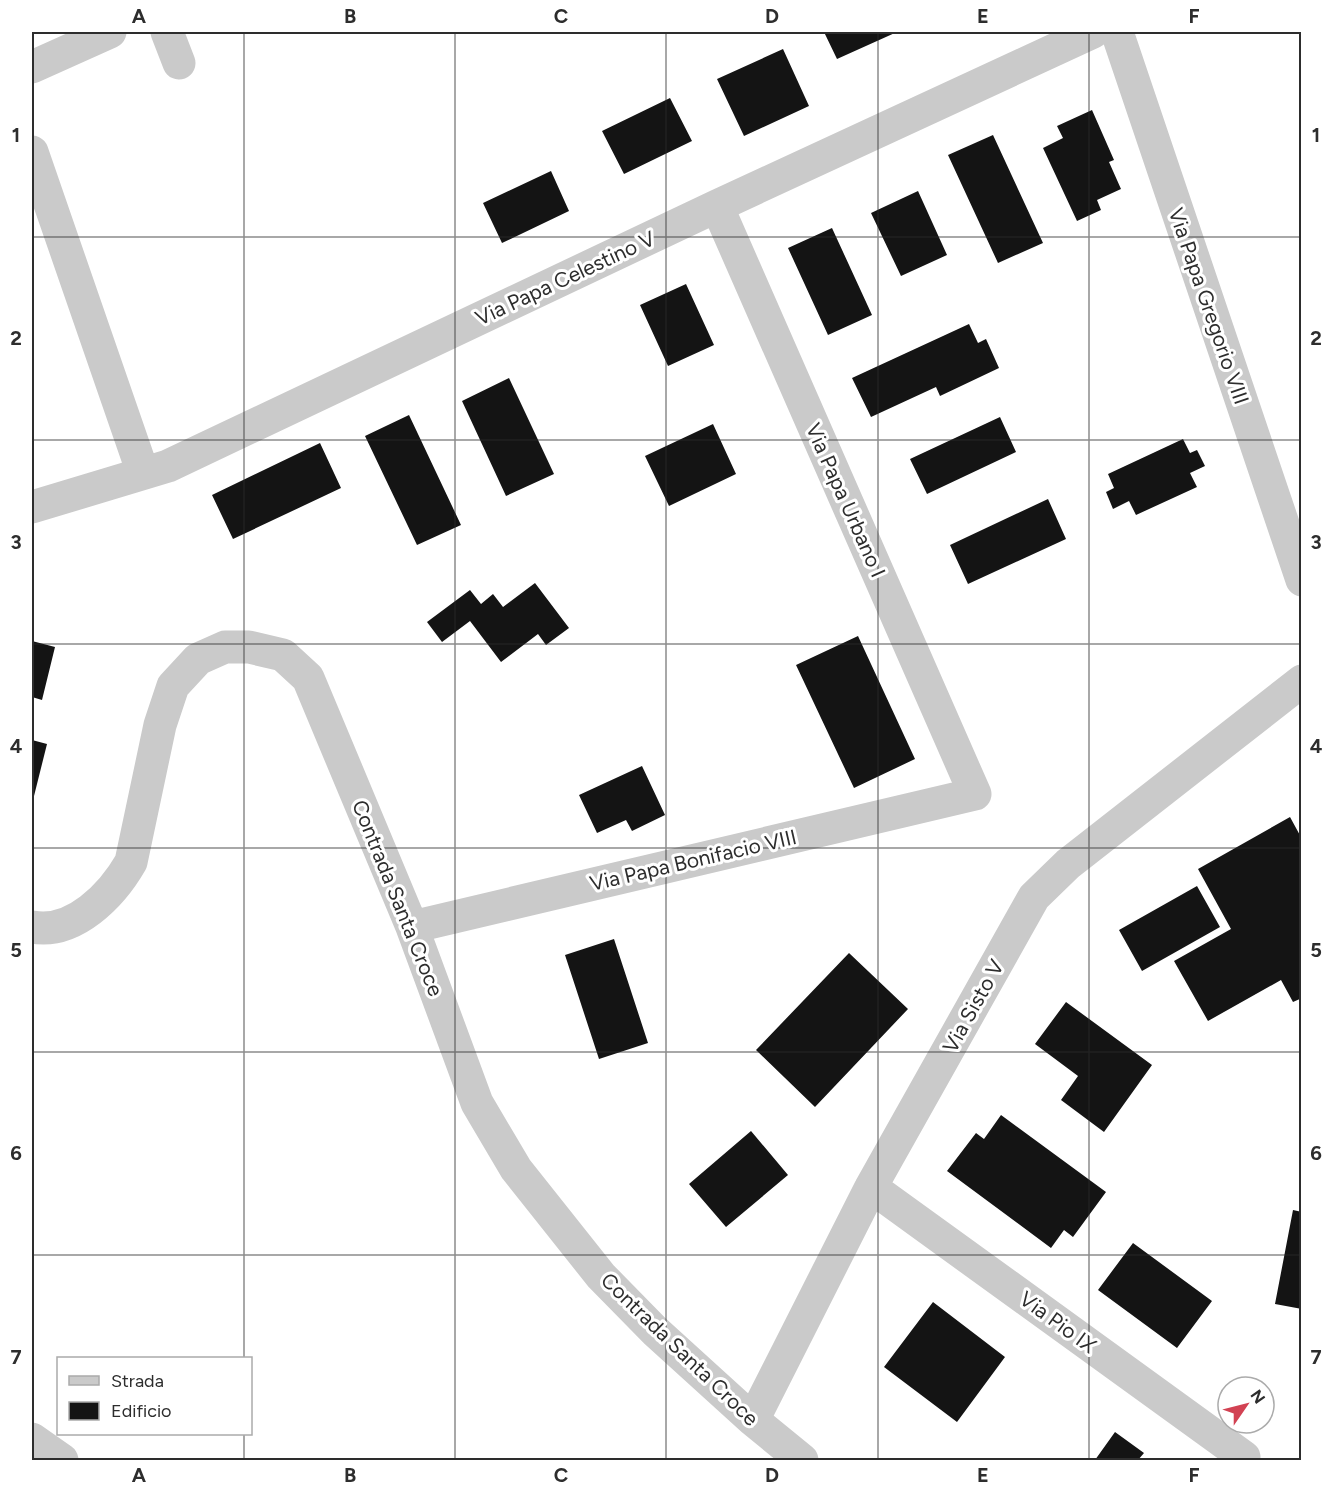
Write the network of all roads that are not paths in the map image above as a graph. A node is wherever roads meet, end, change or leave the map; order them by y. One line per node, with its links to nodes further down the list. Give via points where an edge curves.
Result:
1 (110, 32): 6 (street)
2 (167, 32): 5 (street)
3 (1093, 32): 8 (street, Via Papa Celestino V)
4 (1117, 32): 11 (street, Via Papa Gregorio VIII)
5 (179, 63)
6 (32, 67)
7 (32, 152): 9 (street)
8 (717, 206): 9 (street, Via Papa Celestino V, via 168,466); 13 (street, Via Papa Urbano I)
9 (143, 473): 10 (street, Via Papa Celestino V)
10 (32, 507)
11 (1302, 580)
12 (1302, 681): 16 (street, Via Sisto V, via 1068,864 1034,897)
13 (975, 794): 15 (street, Via Papa Bonifacio VIII)
14 (32, 927): 15 (street, Contrada Santa Croce, via 43,929 78,918 121,879 131,862 160,725 173,686 198,659 225,647 249,647 283,655 308,678)
15 (412, 927): 17 (street, Contrada Santa Croce, via 477,1103 516,1169 601,1276)
16 (871, 1186): 17 (street, Via Sisto V); 19 (street, Via Pio IX)
17 (753, 1420): 21 (street, Contrada Santa Croce)
18 (32, 1439): 20 (street)
19 (1244, 1457)
20 (62, 1461)
21 (802, 1461)

